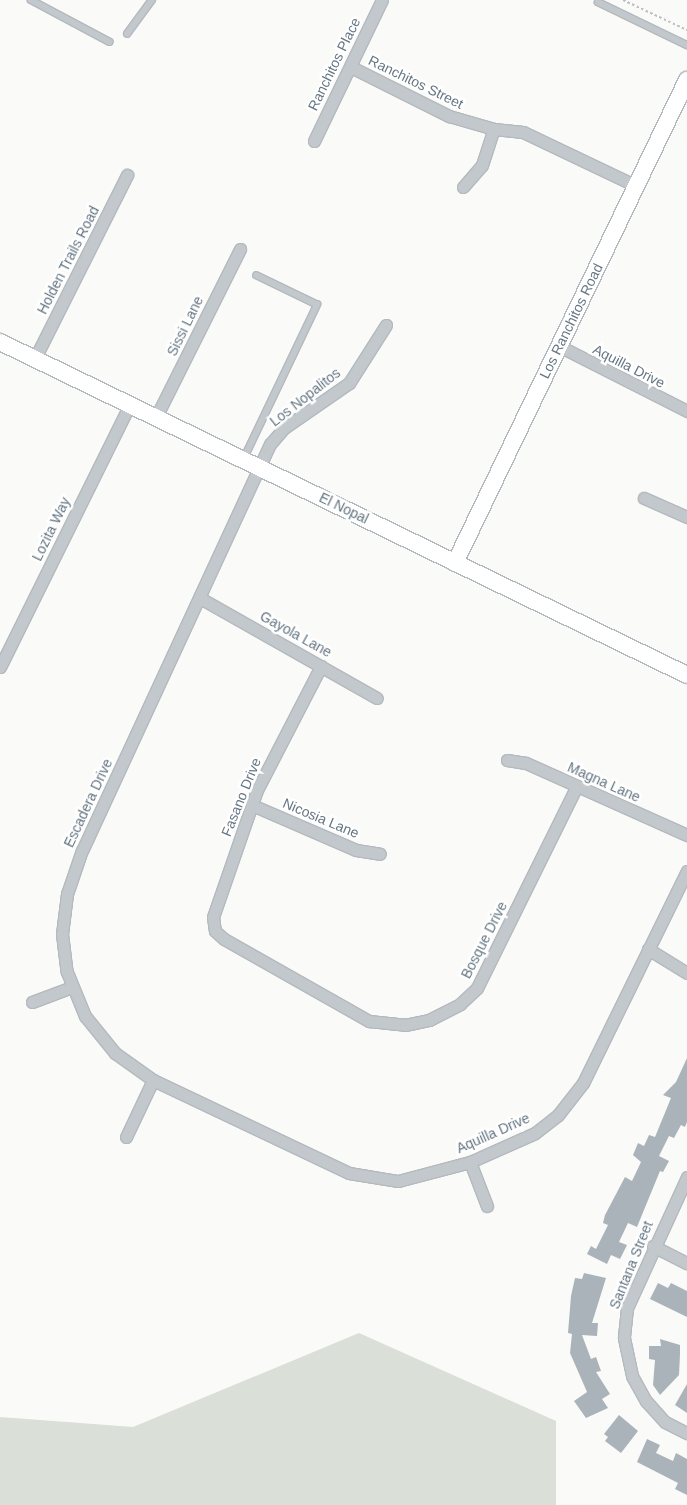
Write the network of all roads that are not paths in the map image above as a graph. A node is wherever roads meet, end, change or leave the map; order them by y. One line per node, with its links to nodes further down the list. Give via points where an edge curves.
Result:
1 (31, 0): 6 (lane)
2 (152, 0): 5 (lane)
3 (382, 0): 8 (street, Ranchitos Place)
4 (598, 2): 7 (lane)
5 (127, 34)
6 (110, 42)
7 (687, 45)
8 (351, 67): 10 (street, Ranchitos Street, via 449,116); 11 (street, Ranchitos Place)
9 (686, 85): 13 (main road, Los Ranchitos Road)
10 (494, 129): 13 (street, Ranchitos Street, via 523,132); 14 (street, via 482,165)
11 (314, 141)
12 (127, 175): 20 (street, Holden Trails Road)
13 (636, 186): 19 (main road, Los Ranchitos Road)
14 (463, 187)
15 (240, 249): 23 (street, Sissi Lane)
16 (257, 276): 24 (lane, via 317,305)
17 (386, 325): 25 (street, Los Nopalitos, via 349,384 284,428 270,444)
18 (0, 342): 20 (main road, El Nopal)
19 (559, 346): 22 (street, Aquilla Drive); 28 (main road, Los Ranchitos Road)
20 (35, 358): 21 (main road, El Nopal)
21 (130, 404): 23 (main road, El Nopal); 31 (street, Lozita Way)
22 (687, 411)
23 (156, 418): 24 (main road, El Nopal)
24 (243, 460): 25 (main road, El Nopal)
25 (260, 467): 28 (main road, El Nopal); 29 (street, Escadera Drive)
26 (644, 498): 27 (street)
27 (687, 517)
28 (455, 563): 32 (main road, El Nopal)
29 (200, 598): 30 (street, Gayola Lane); 43 (street, Escadera Drive, via 71,879 62,934)
30 (321, 666): 33 (street, Gayola Lane); 36 (street, Fasano Drive)
31 (0, 667)
32 (687, 675)
33 (377, 698)
34 (507, 760): 35 (street, Magna Lane, via 526,763)
35 (577, 786): 37 (street, Magna Lane); 40 (street, Bosque Drive, via 477,988 460,1004 429,1020 405,1025 370,1021 224,939 215,931)
36 (252, 805): 38 (street, Nicosia Lane, via 356,850); 40 (street, Fasano Drive)
37 (687, 835)
38 (380, 854)
39 (687, 871): 41 (street, Aquilla Drive)
40 (212, 917)
41 (648, 949): 42 (street); 47 (street, Aquilla Drive, via 583,1083 568,1104 535,1133)
42 (687, 973)
43 (72, 987): 44 (street); 45 (street, Escadera Drive, via 85,1016 104,1041)
44 (32, 1002)
45 (153, 1080): 46 (street); 47 (street, Aquilla Drive, via 358,1176 398,1181)
46 (126, 1137)
47 (470, 1162): 49 (street)
48 (687, 1176): 50 (street, Santana Street)
49 (487, 1206)
50 (653, 1246): 51 (street); 52 (street, Santana Street, via 628,1308 625,1350 632,1376 646,1401 665,1422)
51 (687, 1263)
52 (687, 1433)

